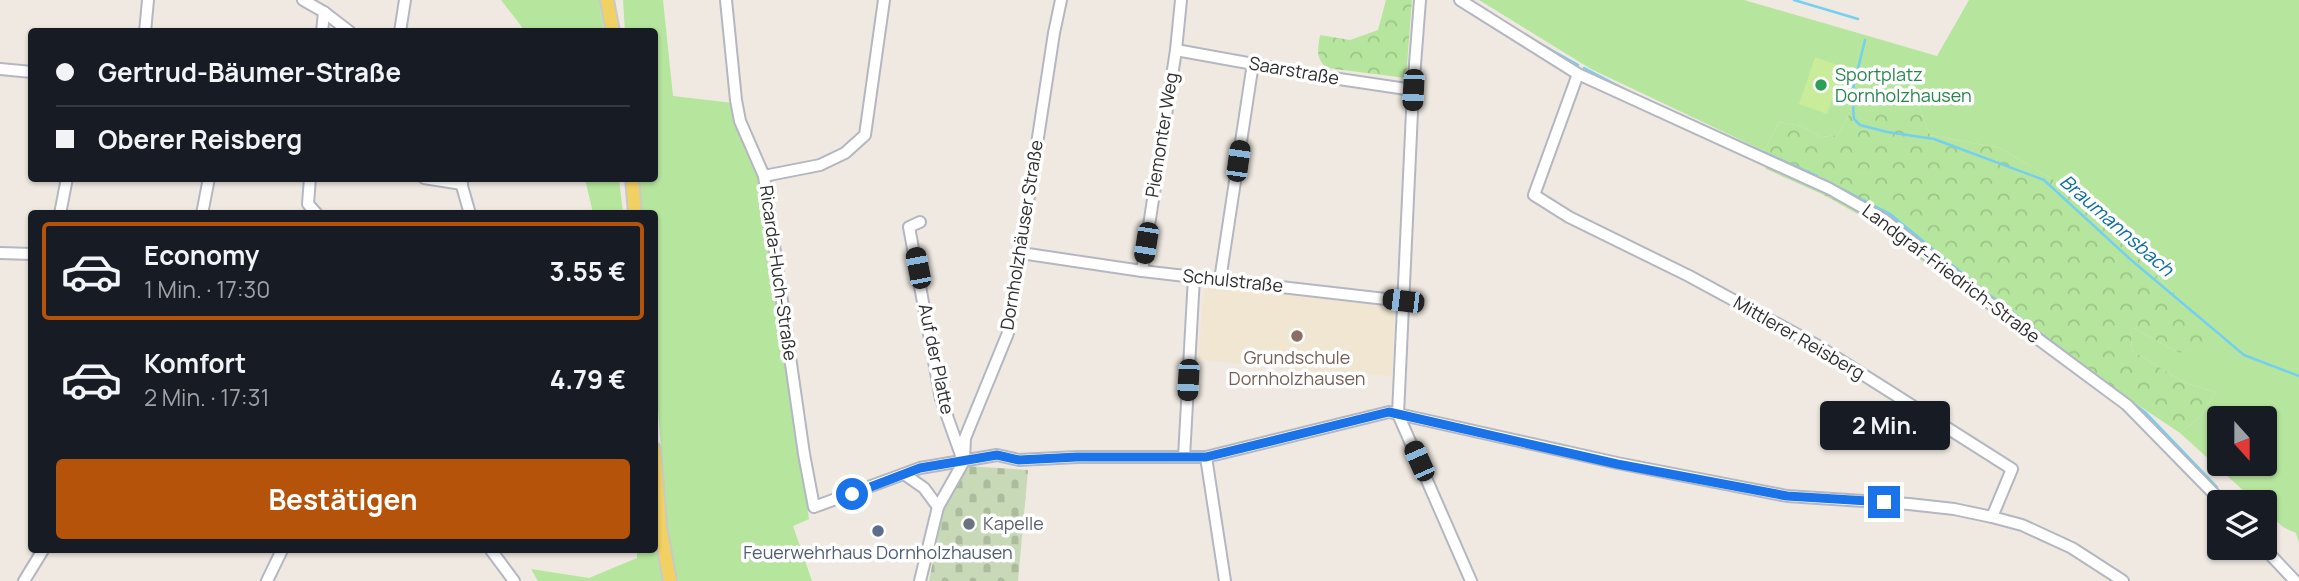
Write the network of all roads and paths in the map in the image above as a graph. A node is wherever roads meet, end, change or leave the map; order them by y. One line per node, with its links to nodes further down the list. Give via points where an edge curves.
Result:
1 (148, 0): 13 (street)
2 (303, 0): 12 (street)
3 (405, 0): 16 (street)
4 (607, 0): 17 (main road)
5 (615, 0): 18 (main road)
6 (726, 0): 25 (street, Ricarda-Huch-Straße, via 738,110)
7 (884, 0): 25 (street, via 865,135 845,153 820,165)
8 (1061, 0): 38 (street, Dornholzhäuser Straße)
9 (1181, 0): 19 (street, Piemonter Weg)
10 (1420, 0): 24 (street)
11 (1460, 0): 23 (street, Landgraf-Friedrich-Straße)
12 (324, 12): 14 (street); 15 (street)
13 (145, 28)
14 (322, 28)
15 (345, 28)
16 (401, 28)
17 (612, 28)
18 (618, 28)
19 (1176, 50): 20 (street, Saarstraße); 40 (street, Piemonter Weg)
20 (1253, 63): 24 (street, Saarstraße); 42 (street)
21 (0, 69): 22 (street)
22 (28, 72)
23 (1578, 74): 49 (street, Landgraf-Friedrich-Straße, via 1830,189 1883,219 2127,405); 52 (street, Mittlerer Reisberg, via 1534,195 1818,346 2012,469)
24 (1413, 90): 43 (street)
25 (764, 176): 48 (street, Ricarda-Huch-Straße, via 814,507)
26 (66, 182): 31 (street)
27 (208, 182): 32 (street)
28 (310, 182): 33 (street, via 308,204)
29 (461, 182): 34 (street)
30 (632, 182): 35 (main road)
31 (61, 210)
32 (203, 210)
33 (313, 210)
34 (469, 210)
35 (635, 210)
36 (920, 222): 47 (street, Auf der Platte, via 909,227 941,399)
37 (0, 253): 39 (street)
38 (1021, 253): 40 (street, Schulstraße); 47 (street, Dornholzhäuser Straße, via 1008,333 965,438)
39 (28, 254)
40 (1142, 271): 41 (street, Schulstraße)
41 (1194, 277): 42 (street, Schulstraße); 45 (street)
42 (1220, 280): 43 (street, Schulstraße)
43 (1403, 301): 44 (street)
44 (1398, 414): 46 (street, via 1389,412); 52 (street, via 1617,464 1787,496 1909,504); 63 (street)
45 (1184, 457): 46 (street); 47 (street, via 1019,460 997,455)
46 (1206, 457): 62 (street)
47 (964, 461): 48 (street); 51 (street, Dornholzhäuser Straße)
48 (904, 474): 51 (street, via 924,488)
49 (2210, 490)
50 (658, 500): 60 (main road)
51 (938, 507): 61 (street, Dornholzhäuser Straße)
52 (1992, 517): 64 (street, via 2072,548)
53 (41, 553): 57 (street)
54 (281, 553): 58 (street)
55 (493, 553): 59 (street)
56 (2275, 560): 65 (street)
57 (24, 581)
58 (267, 581)
59 (514, 581)
60 (670, 581)
61 (920, 581)
62 (1225, 581)
63 (1471, 581)
64 (2123, 581)
65 (2295, 581)

